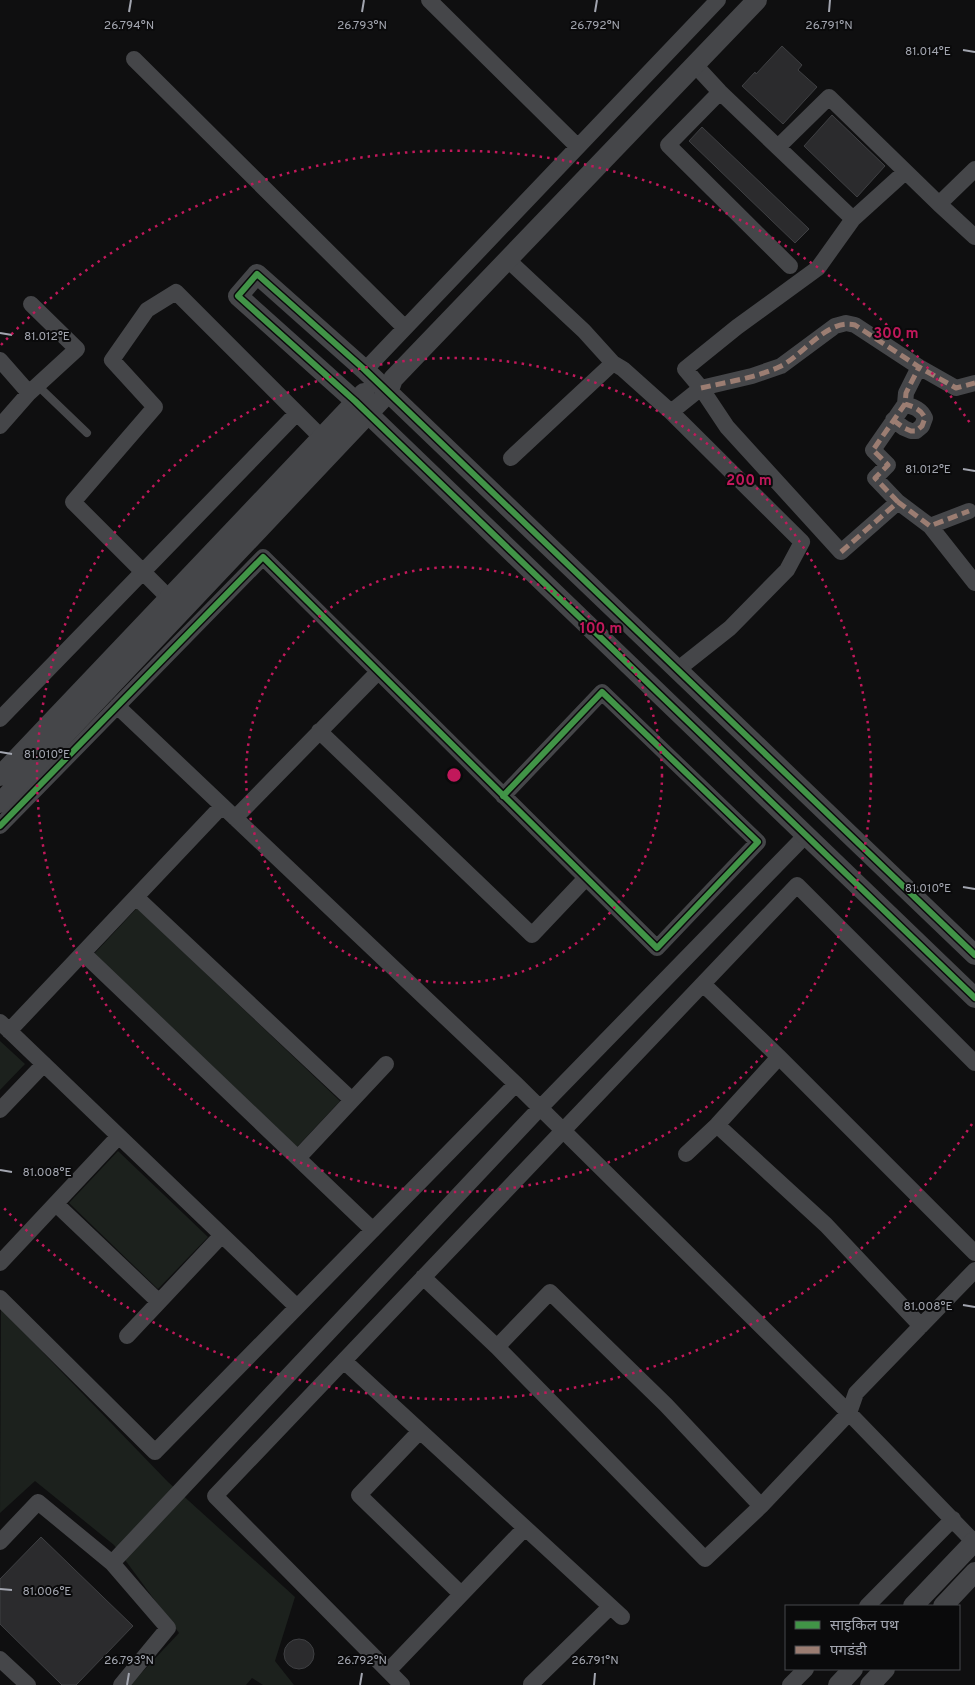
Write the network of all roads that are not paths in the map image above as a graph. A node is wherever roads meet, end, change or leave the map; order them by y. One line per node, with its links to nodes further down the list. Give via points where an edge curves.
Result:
1 (430, 0): 7 (street)
2 (718, 0): 7 (street)
3 (757, 0): 5 (street)
4 (134, 59): 17 (street)
5 (695, 65): 6 (street); 14 (street)
6 (720, 92): 8 (street); 15 (street, via 668,145)
7 (578, 147): 17 (street)
8 (778, 147): 10 (street, via 829,97); 12 (street)
9 (975, 169): 11 (street)
10 (906, 172): 11 (street); 12 (street)
11 (939, 204): 13 (street)
12 (853, 218): 23 (street, via 818,268 685,369)
13 (974, 234)
14 (508, 260): 19 (street, via 584,331); 21 (street)
15 (790, 266)
16 (31, 304): 24 (street, via 77,349)
17 (406, 328): 21 (street)
18 (0, 360): 24 (street)
19 (613, 363): 27 (street); 33 (street)
20 (920, 367): 22 (street, via 956,388); 23 (street, via 855,325 846,323 835,326 781,366); 25 (street, via 906,393)
21 (380, 381): 26 (street); 26 (street, via 257,274 238,296); 42 (street)
22 (975, 383)
23 (700, 388): 27 (street); 37 (street, via 727,427)
24 (33, 389): 30 (street); 31 (lane)
25 (905, 404): 29 (street); 29 (street, via 923,412 922,426 911,431)
26 (361, 407): 32 (street); 49 (street); 53 (street)
27 (671, 412): 38 (street)
28 (296, 413): 32 (street); 39 (street); 39 (street, via 176,292 147,310 112,360 155,407 73,502)
29 (893, 420): 34 (street, via 873,450 888,465 875,478)
30 (0, 426)
31 (87, 433)
32 (321, 437): 41 (street)
33 (511, 458)
34 (898, 502): 36 (street); 37 (street, via 840,552)
35 (973, 512): 36 (street)
36 (930, 526): 40 (street)
37 (824, 534): 38 (street)
38 (802, 542): 42 (street, via 787,570 730,628)
39 (143, 572): 41 (street); 45 (street)
40 (975, 583)
41 (169, 598): 47 (street)
42 (677, 670): 57 (street)
43 (378, 672): 44 (street, via 263,557); 46 (street); 48 (street)
44 (117, 706): 50 (street); 52 (street)
45 (0, 719)
46 (319, 731): 51 (street); 54 (street, via 532,935)
47 (0, 776)
48 (503, 796): 54 (street); 54 (street, via 602,692 758,842 656,948)
49 (0, 803)
50 (222, 806): 51 (street); 55 (street)
51 (234, 818): 65 (street)
52 (0, 826)
53 (806, 836): 59 (street); 67 (street)
54 (586, 878)
55 (136, 897): 56 (street); 66 (street)
56 (83, 953): 60 (street); 73 (street)
57 (975, 955)
58 (703, 984): 61 (street); 62 (street, via 797,885); 70 (street)
59 (975, 998)
60 (5, 1027): 63 (street)
61 (779, 1057): 69 (street); 77 (street)
62 (975, 1063)
63 (44, 1064): 68 (street); 71 (street)
64 (386, 1064): 66 (street)
65 (516, 1084): 67 (street); 75 (street)
66 (352, 1100): 73 (street)
67 (540, 1108): 70 (street); 95 (street)
68 (0, 1110)
69 (717, 1124): 72 (street); 84 (street, via 826,1225)
70 (563, 1130): 80 (street); 88 (street)
71 (119, 1136): 74 (street); 76 (street)
72 (686, 1154)
73 (298, 1158): 75 (street)
74 (56, 1204): 78 (street); 81 (street)
75 (373, 1230): 83 (street)
76 (222, 1235): 81 (street); 83 (street)
77 (975, 1253)
78 (0, 1263)
79 (975, 1270): 84 (street)
80 (423, 1277): 86 (street); 87 (street)
81 (159, 1302): 85 (street)
82 (2, 1306): 83 (street, via 156,1452)
83 (297, 1307)
84 (921, 1326): 88 (street, via 856,1393)
85 (127, 1336)
86 (497, 1347): 90 (street, via 705,1559); 90 (street, via 550,1292 666,1405)
87 (344, 1360): 89 (street); 105 (street, via 215,1496)
88 (849, 1413): 90 (street); 91 (street)
89 (420, 1431): 92 (street); 97 (street, via 359,1495)
90 (761, 1506)
91 (953, 1519): 94 (street); 98 (street)
92 (525, 1528): 97 (street); 106 (street, via 616,1612)
93 (0, 1542): 95 (street, via 38,1502)
94 (972, 1552): 99 (street)
95 (112, 1563): 108 (street, via 168,1628)
96 (975, 1572): 100 (street)
97 (461, 1594): 105 (street)
98 (868, 1605)
99 (914, 1605)
100 (944, 1605)
101 (0, 1659): 107 (street)
102 (805, 1670): 110 (street)
103 (852, 1670): 111 (street)
104 (884, 1670): 112 (street)
105 (388, 1671): 109 (street)
106 (531, 1684)
107 (28, 1685)
108 (120, 1685)
109 (402, 1685)
110 (790, 1685)
111 (838, 1685)
112 (870, 1685)

